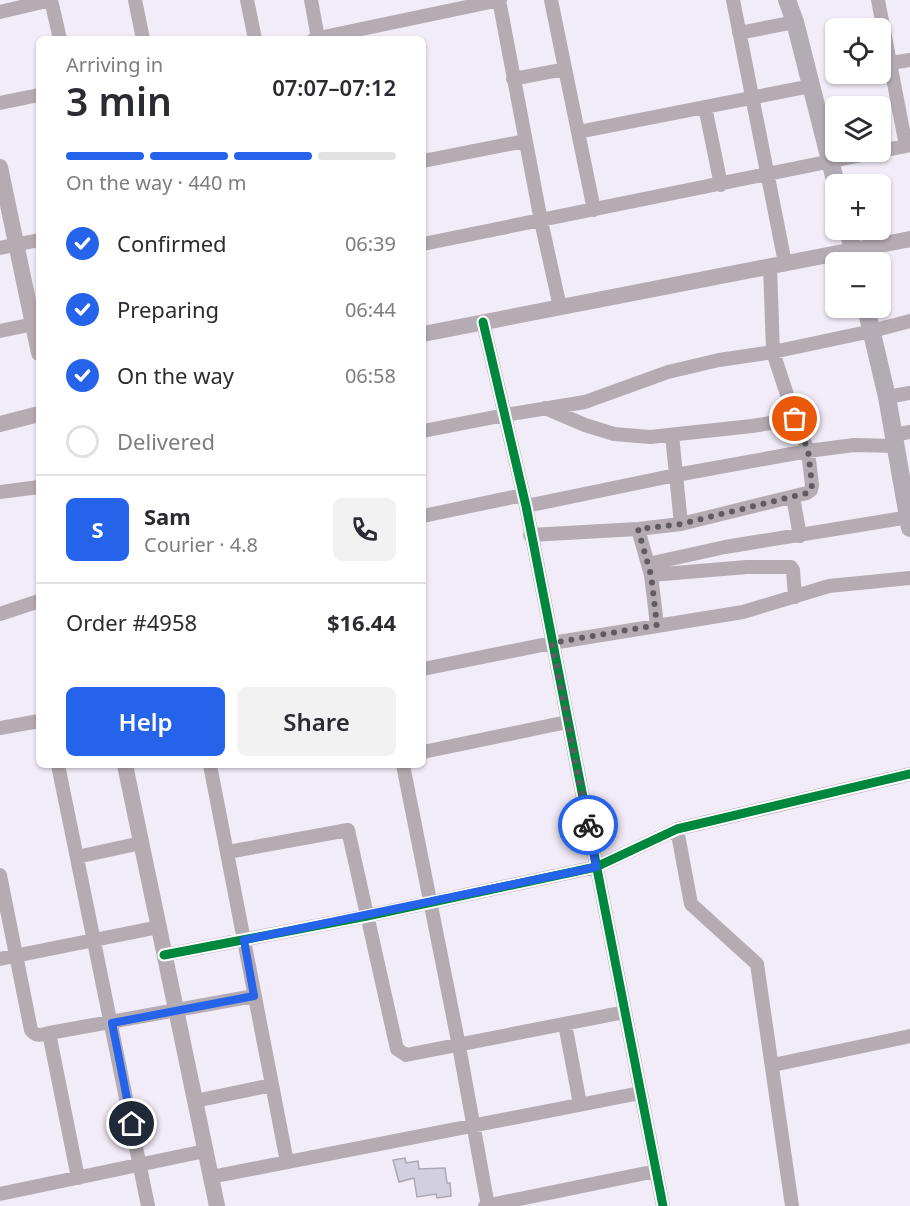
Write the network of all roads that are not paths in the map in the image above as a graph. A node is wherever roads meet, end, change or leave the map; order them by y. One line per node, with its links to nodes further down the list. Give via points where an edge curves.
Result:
1 (51, 0): 10 (street); 14 (street)
2 (135, 0): 15 (street)
3 (247, 0): 16 (street)
4 (311, 0): 17 (street)
5 (499, 0): 18 (street); 22 (street)
6 (551, 0): 21 (street)
7 (733, 0): 13 (street)
8 (787, 0): 12 (main road)
9 (878, 0): 11 (street)
10 (0, 12)
11 (882, 18)
12 (795, 22): 13 (street); 23 (main road)
13 (739, 33): 25 (street)
14 (59, 36)
15 (142, 36)
16 (254, 36)
17 (316, 36)
18 (330, 36)
19 (910, 60): 20 (street)
20 (891, 63): 31 (street)
21 (565, 69): 22 (street); 28 (street)
22 (513, 79): 30 (street)
23 (811, 86): 25 (street); 29 (main road)
24 (36, 96): 26 (street)
25 (751, 97): 27 (street); 37 (street)
26 (0, 103)
27 (705, 107): 28 (street); 38 (street)
28 (578, 132): 39 (street)
29 (825, 139)
30 (525, 141): 33 (street); 40 (street)
31 (908, 146): 32 (street)
32 (891, 150)
33 (426, 160)
34 (831, 162): 36 (main road); 37 (street)
35 (0, 167): 44 (street)
36 (834, 174)
37 (768, 175): 38 (street); 47 (street)
38 (721, 184): 39 (street)
39 (594, 210): 40 (street)
40 (541, 220): 43 (street); 48 (street)
41 (910, 239): 45 (street)
42 (36, 241): 44 (street)
43 (426, 243)
44 (8, 246): 52 (street)
45 (867, 252)
46 (825, 259): 47 (street)
47 (778, 265): 48 (street); 56 (street)
48 (560, 307): 51 (street)
49 (869, 318): 54 (main road)
50 (910, 321): 54 (street)
51 (483, 322): 55 (street); 60 (street)
52 (36, 323): 53 (street)
53 (0, 331)
54 (872, 331): 56 (street); 58 (main road)
55 (426, 333)
56 (773, 352): 59 (street, via 668,372 591,400); 62 (street)
57 (910, 393): 58 (street)
58 (886, 398): 66 (main road)
59 (545, 408): 60 (street); 65 (street, via 614,434)
60 (505, 414): 64 (street); 73 (street)
61 (36, 415): 63 (street)
62 (795, 419): 65 (street); 67 (street)
63 (0, 424)
64 (426, 430)
65 (672, 435): 69 (street)
66 (900, 438): 67 (street); 68 (main road)
67 (808, 450): 69 (street); 72 (street, via 811,490)
68 (905, 469): 75 (main road)
69 (676, 475): 73 (street); 76 (street)
70 (36, 487): 71 (street)
71 (0, 492)
72 (793, 497): 76 (street); 79 (street)
73 (524, 501): 74 (street); 78 (street)
74 (426, 516)
75 (910, 521): 79 (street)
76 (681, 524): 77 (street)
77 (638, 529): 78 (street); 80 (street)
78 (530, 535): 86 (street)
79 (800, 536): 80 (street, via 725,548)
80 (649, 570): 82 (street, via 788,566 793,570); 85 (street)
81 (910, 578): 82 (street, via 829,586)
82 (795, 597): 85 (street, via 743,612)
83 (36, 603): 84 (street)
84 (0, 614)
85 (657, 625): 86 (street)
86 (552, 643): 87 (street); 89 (street)
87 (426, 668)
88 (36, 722): 90 (street)
89 (567, 722): 91 (street); 101 (street)
90 (0, 728)
91 (426, 751)
92 (59, 768): 100 (street)
93 (125, 768): 98 (street)
94 (211, 768): 99 (street)
95 (404, 768): 103 (street)
96 (910, 774): 97 (street)
97 (677, 829): 101 (street); 119 (street, via 691,904 757,964)
98 (141, 843): 100 (street); 105 (street)
99 (228, 852): 104 (street, via 348,830); 107 (street)
100 (77, 857): 106 (street)
101 (596, 867): 103 (street); 113 (street)
102 (0, 875): 108 (street)
103 (430, 902): 104 (street); 118 (street)
104 (367, 916): 107 (street); 118 (street, via 397,1049 406,1055)
105 (159, 927): 106 (street); 109 (street)
106 (94, 939): 108 (street); 114 (street)
107 (244, 940): 109 (street); 111 (street)
108 (15, 956): 110 (street); 116 (street, via 31,1030 38,1035)
109 (164, 956): 112 (street)
110 (0, 959)
111 (254, 996): 112 (street); 120 (street)
112 (176, 1011): 114 (street); 122 (street)
113 (625, 1012): 115 (street); 121 (street)
114 (112, 1023): 116 (street); 127 (street)
115 (565, 1024): 118 (street); 123 (street)
116 (48, 1034): 129 (street)
117 (910, 1036): 119 (street)
118 (459, 1046): 124 (street)
119 (773, 1065): 136 (street)
120 (272, 1085): 122 (street); 126 (street)
121 (640, 1093): 123 (street); 128 (street)
122 (195, 1101): 125 (street)
123 (580, 1104): 124 (street)
124 (474, 1125): 126 (street); 134 (street)
125 (205, 1151): 127 (street); 130 (street)
126 (287, 1162): 130 (street)
127 (140, 1165): 129 (street); 132 (street)
128 (656, 1171): 134 (street); 135 (street)
129 (78, 1178): 131 (street)
130 (211, 1178): 133 (street)
131 (0, 1194)
132 (148, 1206)
133 (217, 1206)
134 (487, 1206)
135 (663, 1206)
136 (792, 1206)

